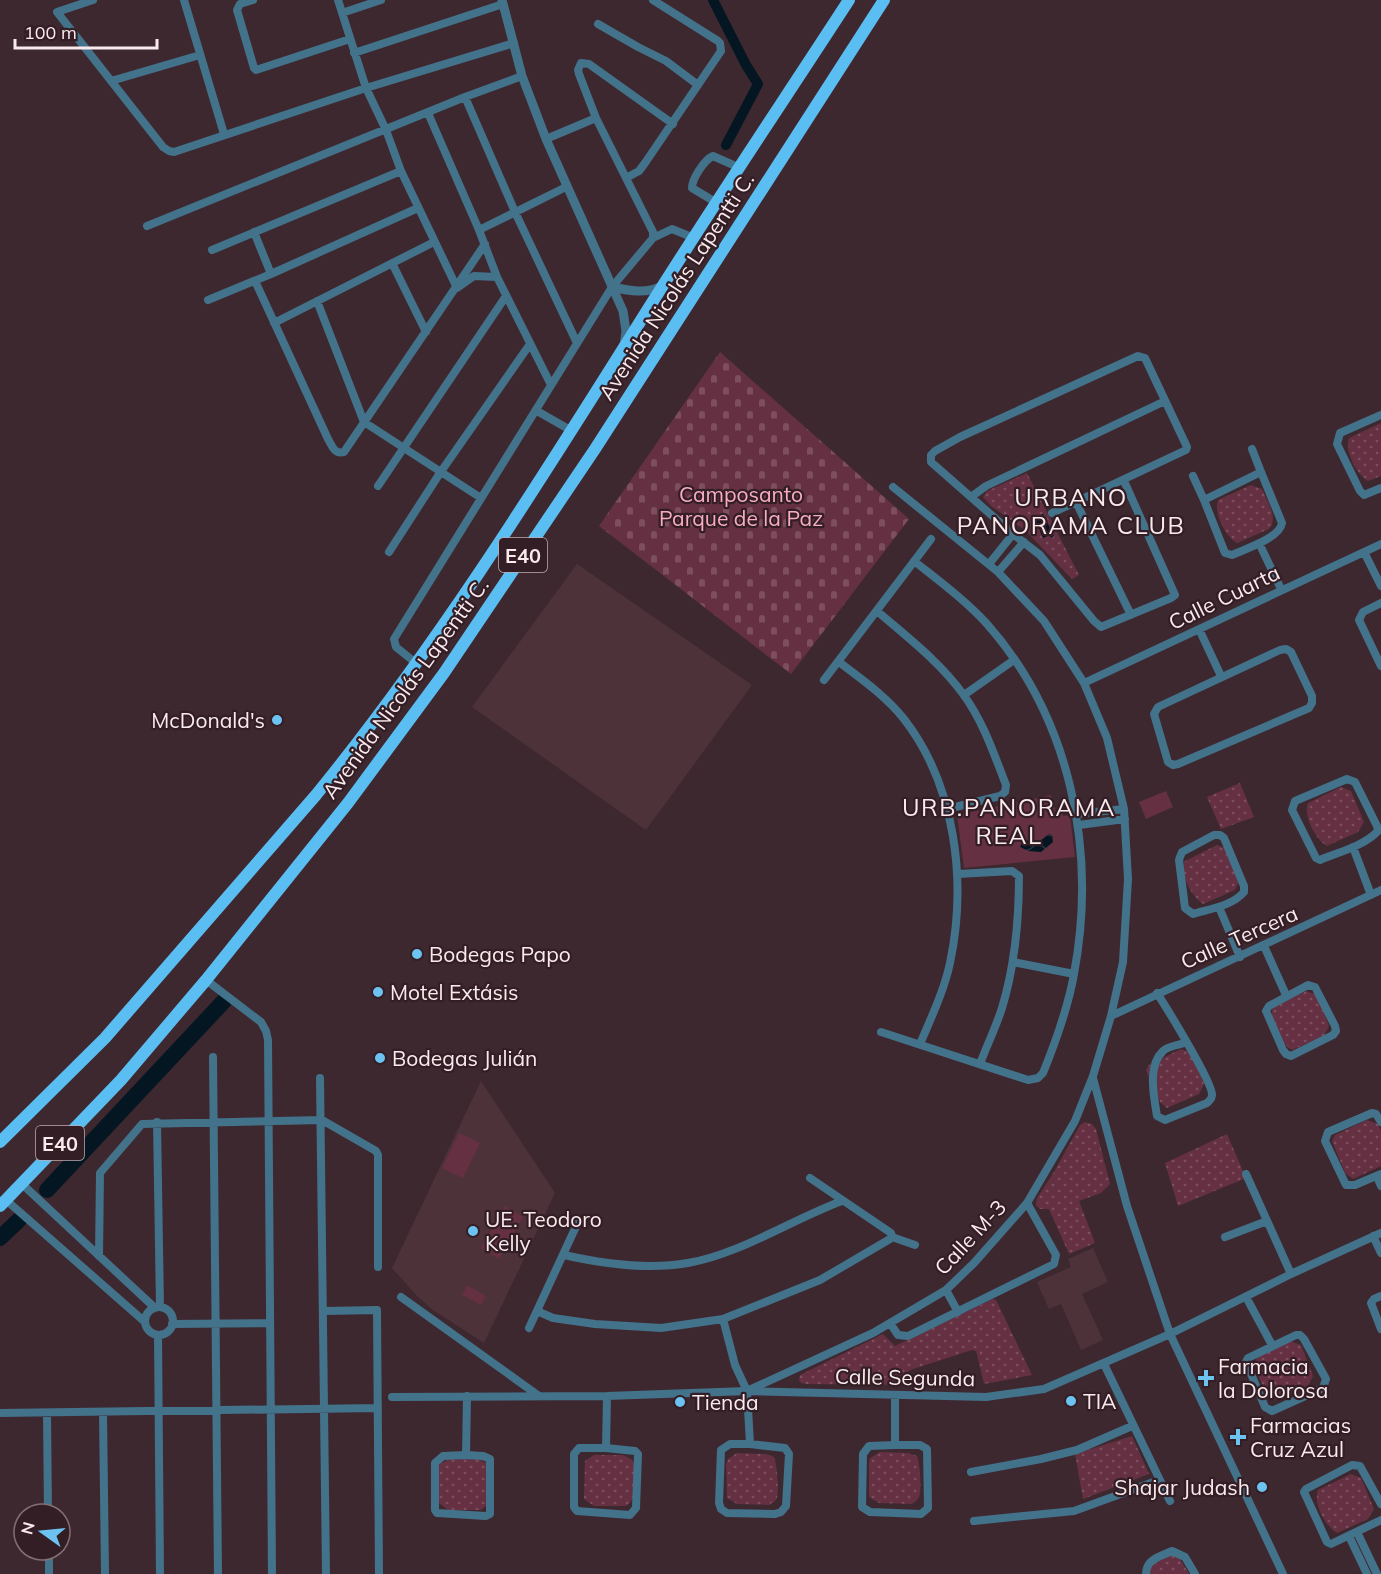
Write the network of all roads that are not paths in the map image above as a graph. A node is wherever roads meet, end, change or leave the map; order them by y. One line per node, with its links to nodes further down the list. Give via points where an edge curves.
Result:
1 (93, 0): 17 (street, via 57,12)
2 (184, 0): 15 (street)
3 (253, 0): 12 (street, via 240,4 237,10 256,70)
4 (338, 0): 10 (street)
5 (381, 0): 10 (street)
6 (653, 0): 18 (street, via 720,43 720,54)
7 (849, 0): 27 (highway, Avenida Nicolás Lapentti C. / E40)
8 (884, 0): 115 (highway, Avenida Nicolás Lapentti C. / E40, via 595,449 444,673 348,803)
9 (503, 2): 13 (street); 14 (street)
10 (342, 13): 12 (street)
11 (598, 24): 18 (street, via 666,61)
12 (350, 39): 14 (street)
13 (514, 43): 16 (street); 19 (street)
14 (354, 53): 19 (street)
15 (200, 55): 17 (street); 25 (street)
16 (522, 76): 20 (street); 26 (street)
17 (111, 81): 25 (street, via 169,151)
18 (698, 85): 23 (street)
19 (366, 88): 24 (street); 25 (street)
20 (465, 97): 21 (street); 33 (street)
21 (428, 113): 24 (street); 35 (street)
22 (596, 117): 23 (street, via 579,74 581,63 589,64); 26 (street); 29 (street)
23 (673, 124): 29 (street, via 639,171)
24 (386, 130): 28 (street); 34 (street)
25 (224, 134)
26 (546, 139): 30 (street)
27 (740, 168): 31 (highway, Avenida Nicolás Lapentti C. / E40); 31 (street, via 713,156 708,159 692,188)
28 (401, 171): 32 (street); 36 (street)
29 (626, 178): 37 (street)
30 (566, 187): 33 (street); 47 (street)
31 (717, 203): 38 (highway, Avenida Nicolás Lapentti C. / E40)
32 (418, 208): 39 (street); 43 (street)
33 (515, 212): 35 (street); 54 (street)
34 (147, 226)
35 (479, 230): 40 (street)
36 (254, 232): 41 (street); 43 (street)
37 (653, 238): 38 (street, via 672,229); 47 (street)
38 (694, 238): 46 (highway, Avenida Nicolás Lapentti C. / E40)
39 (434, 242): 42 (street); 48 (street)
40 (485, 244): 44 (street); 48 (street)
41 (212, 250)
42 (393, 263): 51 (street); 53 (street)
43 (271, 274): 45 (street)
44 (497, 277): 48 (street, via 474,276); 49 (street)
45 (255, 281): 50 (street); 52 (street)
46 (664, 285): 47 (street, via 652,291); 56 (highway, Avenida Nicolás Lapentti C. / E40)
47 (612, 287): 54 (street); 56 (street, via 623,311)
48 (457, 288): 53 (street)
49 (506, 296): 55 (street); 63 (street)
50 (208, 300)
51 (317, 301): 52 (street); 61 (street)
52 (274, 323): 61 (street, via 336,452 344,452)
53 (426, 332): 61 (street)
54 (577, 343): 57 (street)
55 (530, 344): 57 (street); 66 (street)
56 (624, 348): 62 (highway, Avenida Nicolás Lapentti C. / E40)
57 (551, 385): 59 (street)
58 (1165, 401): 68 (street, via 1186,450); 72 (street, via 986,486); 72 (street, via 1145,357 1138,356 960,437 935,451 930,459)
59 (537, 411): 62 (street); 73 (street)
60 (1381, 415): 71 (street, via 1340,433 1337,444 1360,491 1364,495)
61 (364, 422): 63 (street)
62 (572, 431): 95 (highway, Avenida Nicolás Lapentti C. / E40)
63 (405, 448): 66 (street); 69 (street)
64 (1252, 449): 65 (street)
65 (1261, 472): 74 (street); 80 (street, via 1282,523 1280,531)
66 (440, 473): 73 (street); 82 (street)
67 (1193, 476): 74 (street)
68 (1124, 480): 75 (street); 91 (street, via 1175,592 1174,597)
69 (378, 486)
70 (892, 487): 85 (street, Calle M-3)
71 (1381, 488)
72 (971, 497): 77 (street)
73 (481, 498): 95 (street, via 394,639 396,647)
74 (1204, 500): 80 (street, via 1225,553 1232,555)
75 (1076, 502): 76 (street); 91 (street)
76 (1052, 513)
77 (1013, 534): 79 (street); 85 (street)
78 (931, 539): 84 (street)
79 (1024, 542): 86 (street); 91 (street, via 1040,555 1099,625 1103,627)
80 (1259, 543): 88 (street)
81 (1381, 544): 83 (street, Calle Cuarta)
82 (389, 552)
83 (1364, 552): 87 (street); 88 (street, Calle Cuarta)
84 (914, 561): 90 (street); 93 (street, via 970,607)
85 (989, 564): 86 (street, Calle M-3)
86 (998, 572): 99 (street, Calle M-3, via 1044,621)
87 (1381, 586)
88 (1281, 589): 92 (street, Calle Cuarta)
89 (1381, 603): 96 (street, via 1363,612 1359,620)
90 (877, 611): 94 (street); 100 (street, via 933,659)
91 (1131, 615)
92 (1199, 629): 97 (street); 99 (street, Calle Cuarta)
93 (1014, 660): 100 (street); 103 (street, via 1058,746)
94 (839, 662): 98 (street); 101 (street, via 904,719 929,758)
95 (417, 664): 126 (highway, Avenida Nicolás Lapentti C. / E40, via 316,795 105,1038)
96 (1381, 666)
97 (1221, 676): 97 (street, via 1155,710 1168,762 1173,765 1309,708 1312,703 1291,652 1286,649)
98 (824, 680)
99 (1084, 683): 102 (street, Calle M-3, via 1107,738)
100 (964, 695): 101 (street, via 987,738 1006,785 1005,792)
101 (947, 809): 107 (street)
102 (1124, 809): 103 (street); 104 (street, Calle M-3)
103 (1077, 814): 105 (street)
104 (1125, 819): 105 (street); 118 (street, Calle M-3, via 1128,879 1123,962)
105 (1078, 825): 114 (street, via 1081,918)
106 (1353, 847): 106 (street, via 1378,831 1355,782 1347,779 1295,801 1292,810 1316,858 1320,860); 109 (street)
107 (958, 874): 113 (street, via 1012,871 1019,876); 121 (street, via 956,928 949,965)
108 (1381, 890): 109 (street, Calle Tercera)
109 (1371, 895): 111 (street, Calle Tercera)
110 (1219, 907): 110 (street, via 1240,897 1244,886 1224,838 1214,835 1182,852 1179,860 1185,908 1193,914); 112 (street)
111 (1264, 946): 112 (street, Calle Tercera); 117 (street)
112 (1240, 957): 116 (street, Calle Tercera)
113 (1013, 962): 114 (street); 123 (street, via 1002,1008)
114 (1074, 974): 123 (street, via 1057,1036 1038,1078 1028,1080)
115 (206, 980): 129 (street, via 261,1022 266,1031); 137 (highway, Avenida Nicolás Lapentti C. / E40, via 121,1080)
116 (1157, 993): 118 (street, Calle Tercera); 120 (street)
117 (1286, 995): 117 (street, via 1266,1011 1286,1054 1292,1056 1333,1035 1335,1026 1315,987 1308,985)
118 (1111, 1016): 124 (street, Calle M-3)
119 (881, 1032): 121 (street)
120 (1185, 1042): 120 (street, via 1201,1068 1211,1099 1161,1119 1157,1116 1153,1090 1158,1058 1165,1049)
121 (920, 1044): 123 (street)
122 (213, 1057): 128 (street)
123 (980, 1064)
124 (1093, 1076): 141 (street, Calle M-3, via 1075,1121); 170 (street, via 1127,1206)
125 (320, 1078): 127 (street)
126 (45, 1098): 132 (highway); 133 (highway, Avenida Nicolás Lapentti C. / E40)
127 (322, 1120): 129 (street); 152 (street, via 378,1155); 159 (street)
128 (213, 1121): 129 (street); 130 (street); 164 (street)
129 (268, 1121): 165 (street)
130 (157, 1122): 151 (street, via 142,1124 100,1173); 158 (street)
131 (1381, 1122): 135 (street, via 1372,1113 1328,1132 1325,1141 1346,1185)
132 (0, 1137)
133 (0, 1142)
134 (1246, 1174): 143 (street)
135 (1379, 1175): 138 (street)
136 (810, 1178): 139 (street)
137 (21, 1183): 140 (highway, Avenida Nicolás Lapentti C. / E40); 151 (street)
138 (1381, 1186)
139 (842, 1200): 145 (street); 150 (street, via 782,1229 688,1263 633,1265)
140 (3, 1203): 163 (street)
141 (1027, 1203): 154 (street, Calle M-3); 161 (street, via 1056,1255 1054,1264)
142 (579, 1221): 150 (street)
143 (1268, 1221): 147 (street); 153 (street)
144 (1381, 1233): 146 (street, Calle Segunda)
145 (892, 1236): 148 (street); 162 (street, via 820,1280)
146 (1373, 1236): 149 (street); 153 (street, Calle Segunda)
147 (1225, 1237)
148 (915, 1245)
149 (1381, 1253)
150 (564, 1255): 160 (street)
151 (99, 1256): 158 (street)
152 (378, 1267)
153 (1292, 1274): 157 (street, Calle Segunda)
154 (946, 1290): 161 (street); 166 (street, Calle M-3)
155 (1381, 1296): 169 (street, via 1371,1303)
156 (401, 1297): 179 (street)
157 (1246, 1297): 170 (street, Calle Segunda); 172 (street)
158 (158, 1308): 163 (street, via 148,1313); 167 (street, via 170,1314)
159 (324, 1311): 180 (street, via 377,1310); 181 (street)
160 (537, 1311): 162 (street, via 554,1318 595,1324 661,1328); 168 (street)
161 (958, 1311): 166 (street, via 908,1336 898,1335)
162 (723, 1319): 174 (street, via 735,1365)
163 (145, 1322): 171 (street)
164 (216, 1323): 165 (street); 167 (street); 182 (street)
165 (270, 1323): 183 (street)
166 (890, 1323): 174 (street, Calle M-3)
167 (172, 1324): 171 (street)
168 (529, 1328)
169 (1381, 1329)
170 (1170, 1334): 173 (street, Calle Segunda); 209 (street)
171 (158, 1335): 184 (street)
172 (1272, 1346): 172 (street, via 1246,1362 1265,1407 1272,1411 1323,1388 1326,1379 1300,1335)
173 (1104, 1364): 177 (street, Calle Segunda, via 1044,1389 986,1397); 188 (street)
174 (747, 1391): 176 (street, Calle Segunda); 177 (street, Calle Segunda); 189 (street)
175 (467, 1396): 178 (street, Calle Segunda); 179 (street, Calle Segunda); 192 (street)
176 (607, 1396): 179 (street, Calle Segunda); 191 (street)
177 (895, 1396): 190 (street)
178 (392, 1397)
179 (540, 1397)
180 (378, 1408): 181 (street); 206 (street)
181 (325, 1409): 183 (street); 205 (street)
182 (216, 1410): 183 (street); 184 (street); 203 (street)
183 (271, 1410): 204 (street)
184 (159, 1411): 185 (street); 202 (street)
185 (103, 1412): 187 (street); 201 (street)
186 (0, 1413): 187 (street)
187 (47, 1413): 196 (street)
188 (1132, 1426): 193 (street, via 1077,1450); 194 (street)
189 (750, 1443): 189 (street, via 730,1444 721,1450 721,1509 727,1513 781,1512 786,1506 789,1454 781,1446)
190 (895, 1445): 190 (street, via 869,1446 863,1454 862,1507 870,1512 921,1514 928,1508 927,1449 920,1445)
191 (606, 1448): 191 (street, via 638,1454 636,1508 630,1515 580,1512 574,1507 574,1454 579,1448)
192 (466, 1455): 192 (street, via 490,1459 490,1514 437,1513 435,1462 443,1456)
193 (971, 1472)
194 (1159, 1480): 195 (street); 199 (street, via 1074,1511)
195 (1170, 1501)
196 (48, 1502)
197 (1381, 1504): 200 (street, via 1356,1465 1306,1489 1305,1496 1328,1542 1335,1543)
198 (1381, 1520): 200 (street)
199 (974, 1521)
200 (1353, 1534): 210 (street); 211 (street)
201 (105, 1574)
202 (160, 1574)
203 (218, 1574)
204 (272, 1574)
205 (326, 1574)
206 (380, 1574)
207 (1146, 1574): 208 (street, via 1149,1561 1172,1551 1185,1557)
208 (1195, 1574)
209 (1283, 1574)
210 (1367, 1574)
211 (1379, 1574)

